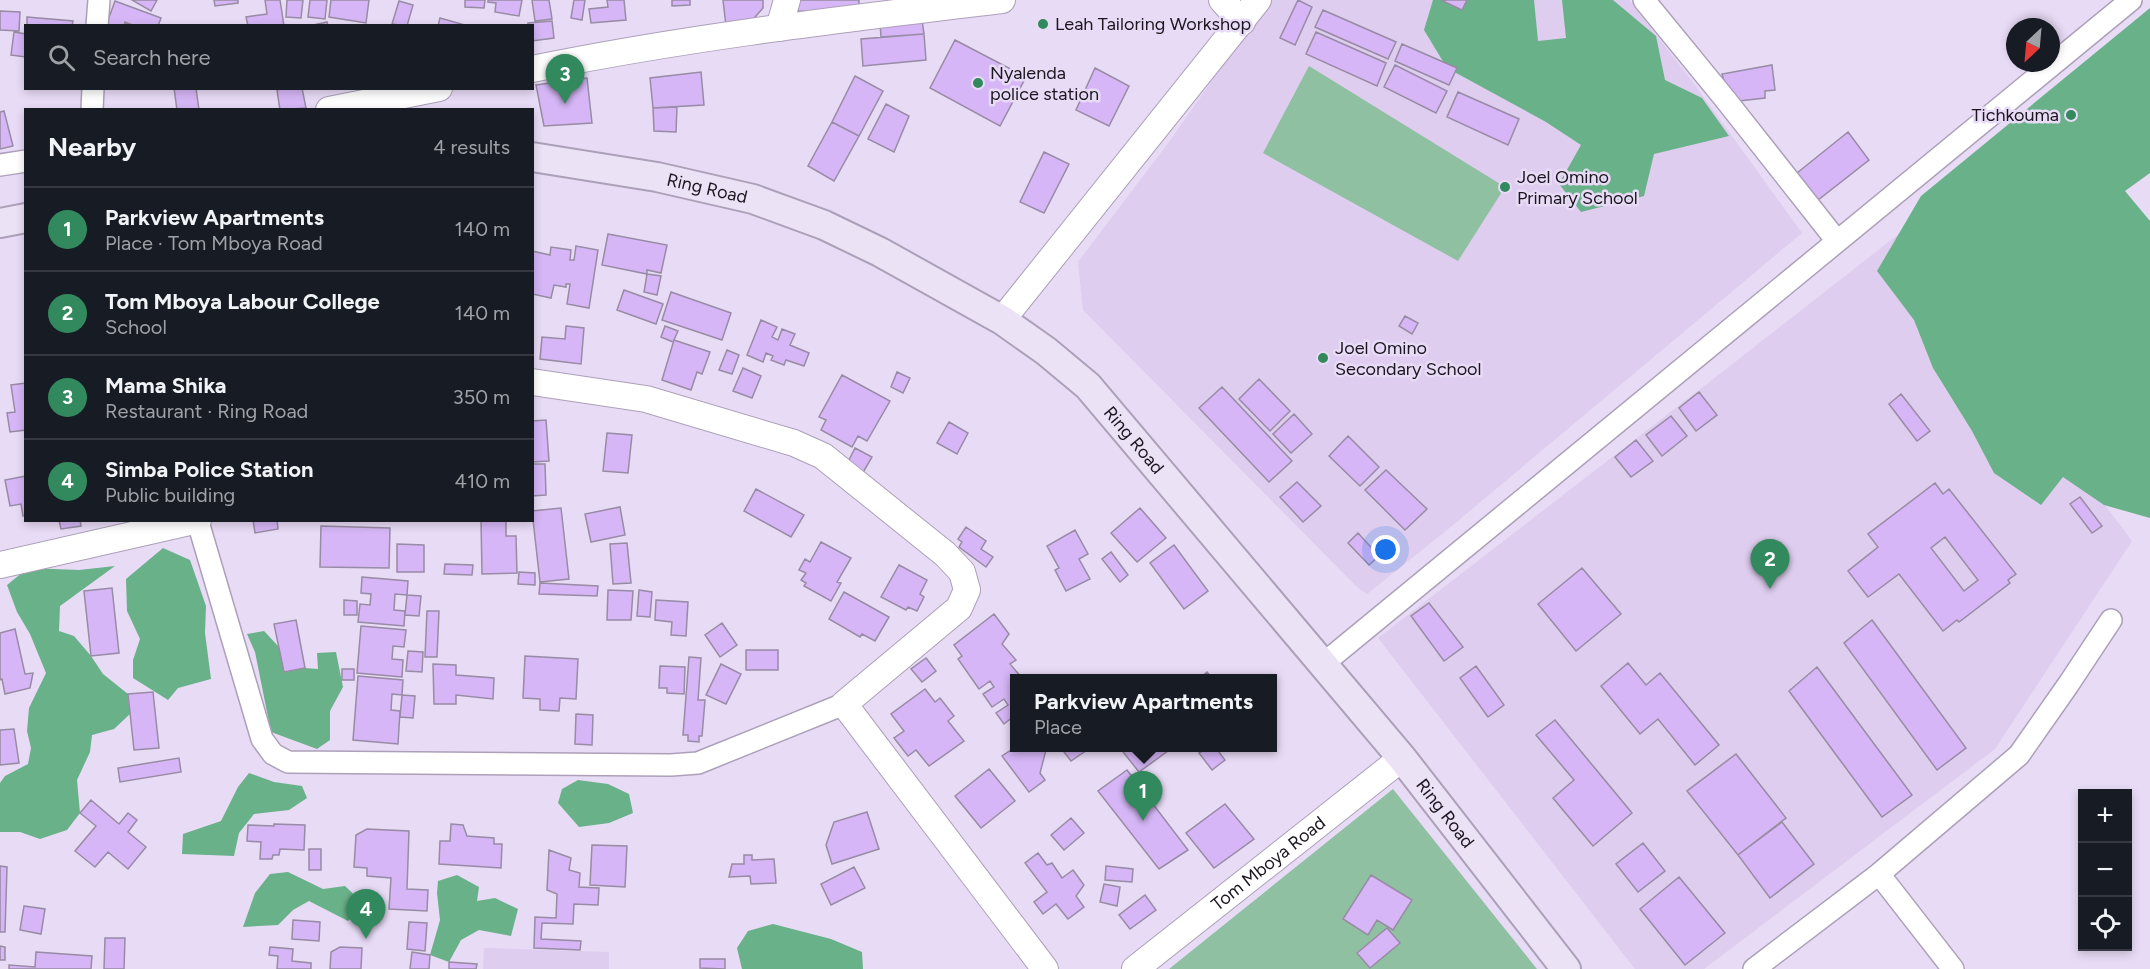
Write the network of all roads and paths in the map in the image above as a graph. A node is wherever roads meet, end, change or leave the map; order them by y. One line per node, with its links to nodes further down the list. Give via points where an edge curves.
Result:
1 (99, 0): 9 (street)
2 (787, 0): 10 (street)
3 (1002, 0): 10 (street)
4 (1222, 0): 8 (street)
5 (1258, 0): 8 (street)
6 (1644, 0): 21 (street)
7 (2131, 0): 21 (street)
8 (1242, 22): 22 (street)
9 (98, 24)
10 (779, 28): 11 (street)
11 (534, 69)
12 (93, 90): 14 (street)
13 (429, 90): 15 (street)
14 (92, 108)
15 (339, 108)
16 (534, 157): 22 (main road, Ring Road, via 657,177 753,199 843,234)
17 (24, 160): 18 (street)
18 (0, 165)
19 (24, 218): 20 (main road)
20 (0, 223)
21 (1837, 241): 28 (street)
22 (1002, 320): 28 (main road, Ring Road, via 1088,386)
23 (534, 382): 29 (street, via 646,399 794,443 823,456 945,554 962,572 967,590 959,608)
24 (194, 522): 26 (street)
25 (198, 522): 29 (street, via 262,739 273,754 288,762 698,763)
26 (0, 565)
27 (2111, 620): 31 (street, via 2019,755)
28 (1323, 664): 30 (main road, Ring Road)
29 (844, 704): 32 (street)
30 (1402, 758): 33 (street, Tom Mboya Road); 34 (main road, Ring Road)
31 (1880, 874): 35 (street); 36 (street)
32 (1045, 969)
33 (1135, 969)
34 (1566, 969)
35 (1754, 969)
36 (1953, 969)

